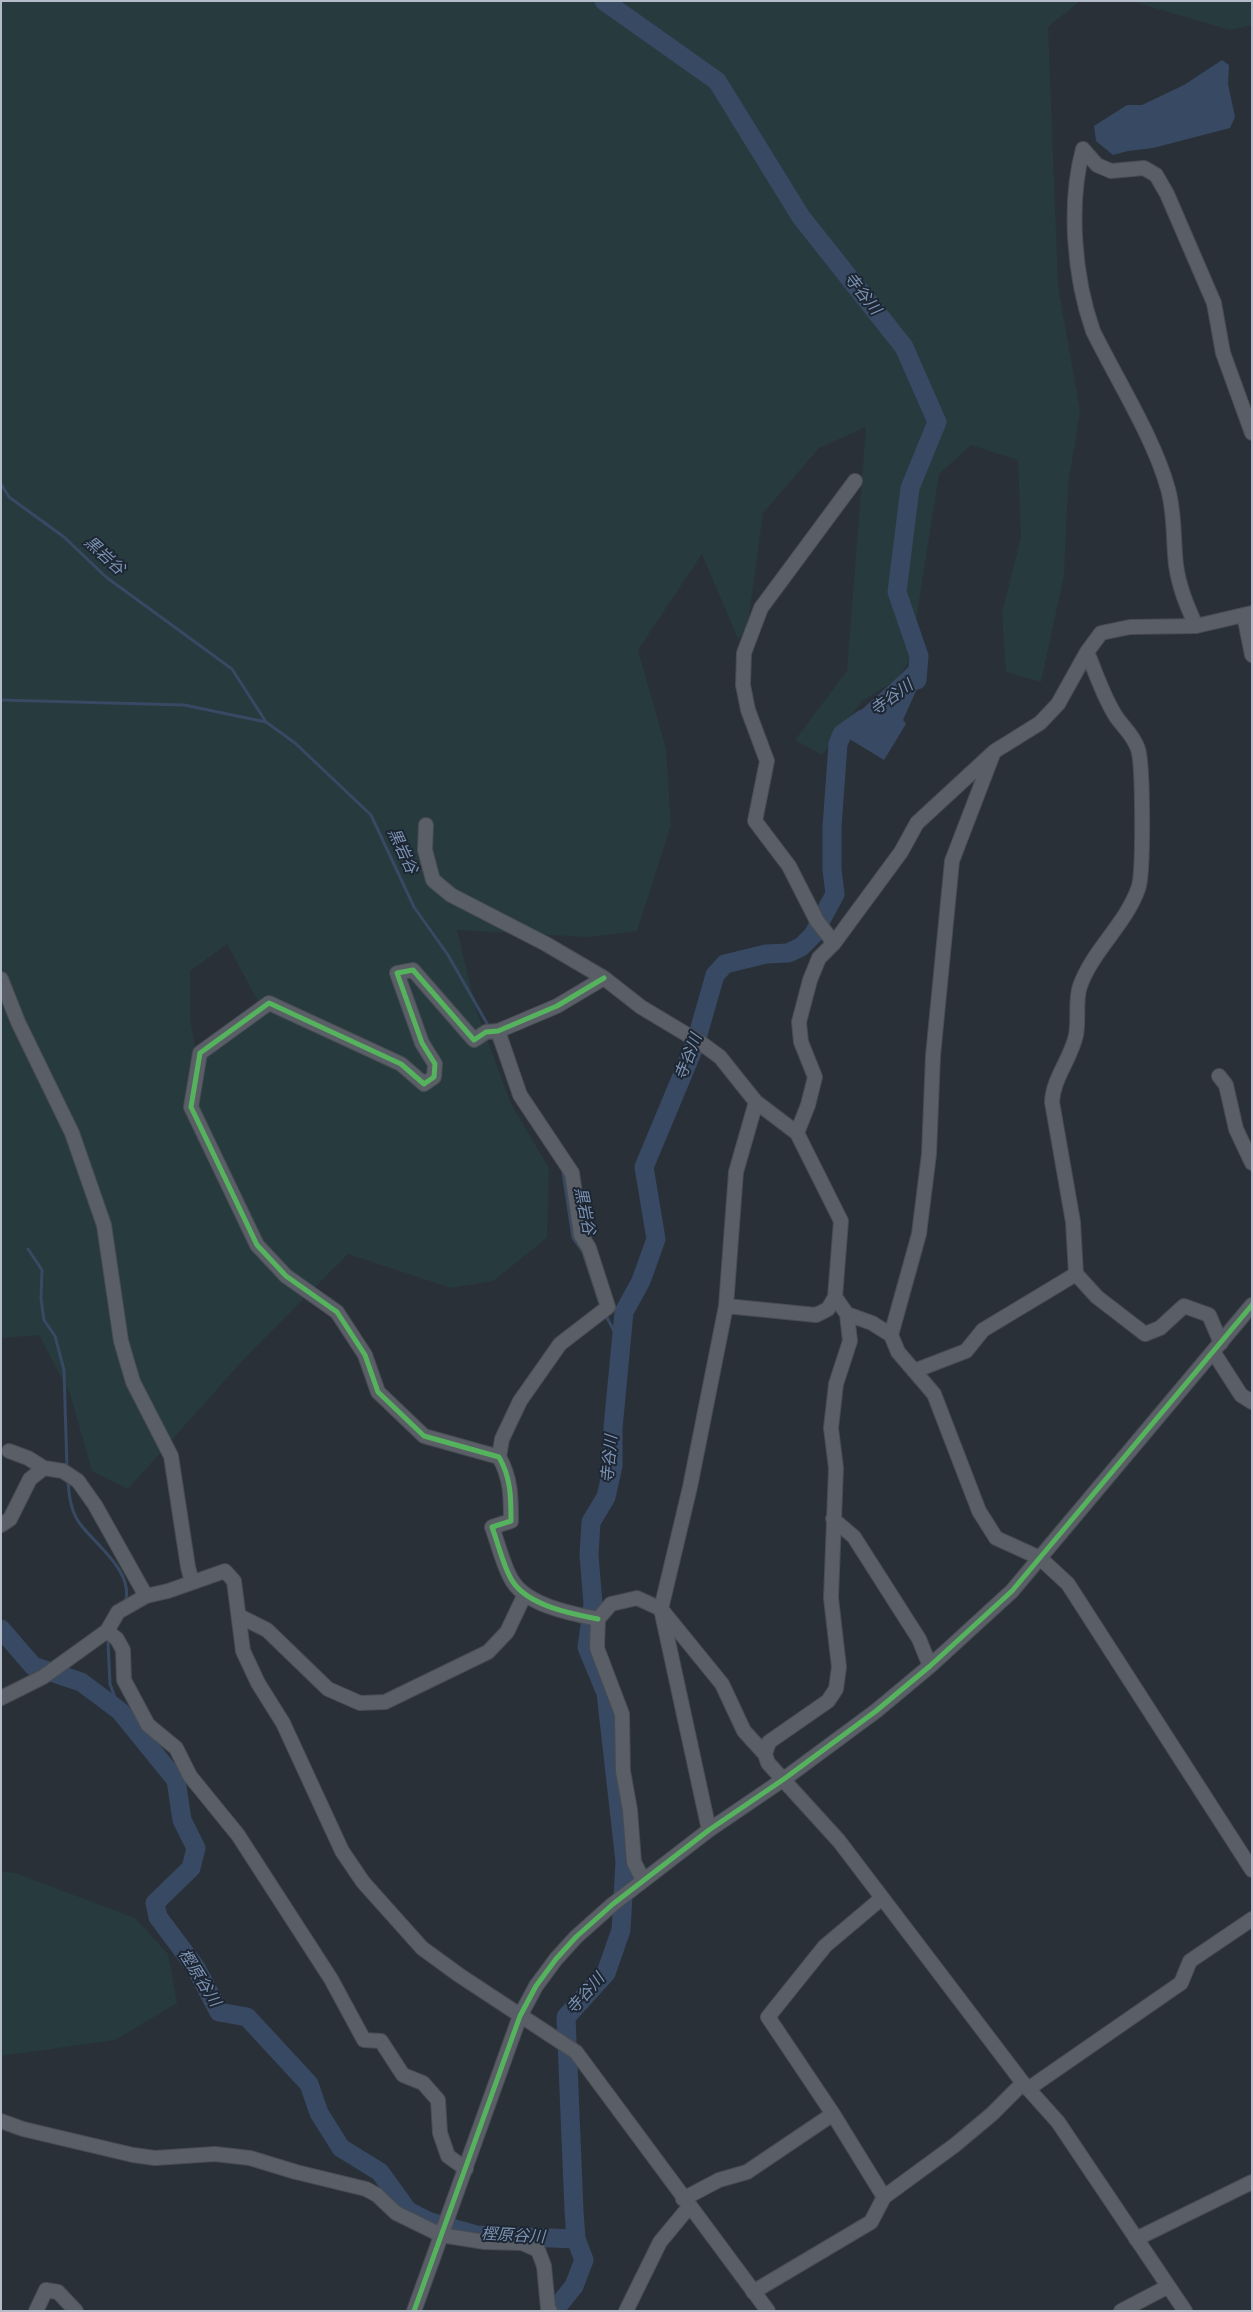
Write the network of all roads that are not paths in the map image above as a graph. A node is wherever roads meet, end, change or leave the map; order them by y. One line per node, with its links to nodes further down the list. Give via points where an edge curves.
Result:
1 (1252, 433): 4 (street, via 1222,353 1214,303 1156,175 1144,168 1111,170 1097,165 1083,149 1076,182 1075,213 1076,246 1088,316 1155,453 1168,489 1176,564 1181,588)
2 (854, 481): 9 (street, via 761,608 744,654 743,685 748,710 767,760 755,821 789,866 820,925)
3 (1248, 614): 4 (street); 6 (street)
4 (1196, 626): 5 (street, via 1130,627 1102,633)
5 (1087, 652): 7 (street, via 1058,704 1040,722); 17 (street, via 1117,718 1130,731 1138,750 1141,826 1139,888 1088,967 1079,988 1076,1036 1070,1056 1053,1088 1052,1102 1073,1222)
6 (1252, 655)
7 (994, 751): 9 (street, via 917,823 901,852); 23 (street, via 952,861 933,1056 929,1154 919,1234)
8 (426, 825): 10 (street, via 425,850 433,880 451,895)
9 (834, 943): 15 (street, via 819,958 799,1022 801,1042 816,1077)
10 (604, 978): 12 (street, via 557,1006); 14 (street, via 641,1007 720,1057)
11 (1, 979): 33 (street, via 18,1022 72,1133 104,1225 121,1341 133,1382 171,1456)
12 (494, 1031): 28 (street, via 520,1095 572,1172 580,1235 589,1248 603,1311 560,1344 530,1386 502,1439); 28 (street, via 474,1040 413,970 397,973 422,1043 435,1064 434,1076 424,1084 401,1064 269,1003 200,1053 191,1107 257,1244 286,1276 337,1312 365,1355 378,1392 424,1436)
13 (1220, 1076): 16 (street, via 1226,1085 1236,1128)
14 (756, 1102): 15 (street); 20 (street, via 736,1172)
15 (797, 1133): 18 (street, via 841,1221)
16 (1252, 1163)
17 (1076, 1274): 24 (street, via 1097,1297 1145,1334 1160,1328 1184,1306 1209,1315); 25 (street, via 983,1330 966,1351)
18 (835, 1297): 20 (street, via 828,1309 816,1315); 21 (street)
19 (1252, 1305): 22 (street)
20 (726, 1306): 36 (street, via 690,1487)
21 (847, 1314): 23 (street, via 872,1323); 30 (street, via 850,1341 836,1384 831,1428 836,1468)
22 (1246, 1319): 24 (street)
23 (891, 1335): 25 (street, via 898,1352)
24 (1217, 1348): 26 (street, via 1241,1395); 32 (street)
25 (914, 1371): 32 (street, via 934,1394 979,1511 996,1538)
26 (1252, 1402)
27 (9, 1451): 29 (street)
28 (499, 1457): 34 (street, via 507,1471 511,1490 511,1521 492,1527 513,1582)
29 (44, 1468): 31 (street, via 30,1479 10,1519); 35 (street, via 67,1474 78,1481)
30 (833, 1519): 40 (street, via 854,1537 919,1639); 42 (street, via 831,1598 839,1667 836,1689 828,1701 769,1742)
31 (1, 1525)
32 (1040, 1558): 40 (street, via 1012,1590); 45 (street, via 1068,1584)
33 (192, 1582): 35 (street); 37 (street, via 225,1571 234,1581)
34 (525, 1594): 37 (street, via 507,1632 488,1652 385,1702 360,1703 328,1689 267,1630); 38 (street, via 562,1612)
35 (146, 1596): 39 (street, via 123,1609)
36 (661, 1609): 38 (street, via 637,1598 612,1604); 42 (street, via 722,1684 744,1731); 44 (street)
37 (239, 1616): 49 (street, via 244,1651 258,1683 283,1723 342,1852 363,1882 422,1948)
38 (591, 1617): 46 (street, via 597,1648 622,1714 622,1771)
39 (112, 1635): 41 (street); 53 (street, via 122,1650 124,1680 148,1725 176,1748 190,1776 238,1835 331,1979 364,2040 381,2041 404,2076 423,2083 438,2100 440,2133 448,2156)
40 (930, 1666): 43 (street, via 876,1711)
41 (1, 1698)
42 (765, 1754): 43 (street, via 768,1763)
43 (784, 1779): 44 (street); 47 (street, via 839,1841)
44 (709, 1830): 46 (street)
45 (1252, 1870)
46 (638, 1884): 49 (street, via 576,1937 556,1959)
47 (882, 1898): 50 (street); 51 (street, via 825,1946 768,2017)
48 (1252, 1919): 50 (street, via 1190,1961 1181,1983)
49 (520, 2016): 53 (street); 56 (street, via 576,2052 625,2115)
50 (1026, 2086): 55 (street, via 955,2145); 58 (street, via 1058,2122)
51 (833, 2114): 55 (street); 56 (street, via 747,2172 719,2180)
52 (1, 2121): 57 (street, via 133,2155 155,2158 215,2154 250,2158 366,2189 377,2194 396,2213)
53 (466, 2169): 57 (street)
54 (1252, 2182): 58 (street)
55 (884, 2197): 60 (street, via 871,2222)
56 (686, 2203): 60 (street); 65 (street, via 660,2242)
57 (441, 2235): 61 (street, via 485,2242 522,2243 538,2250 544,2266); 64 (street)
58 (1136, 2239): 59 (street)
59 (1167, 2287): 67 (street); 68 (street)
60 (753, 2292): 66 (street)
61 (549, 2309)
62 (36, 2311): 63 (street, via 46,2290 58,2292)
63 (76, 2311)
64 (414, 2311)
65 (626, 2311)
66 (768, 2311)
67 (1121, 2311)
68 (1185, 2311)

